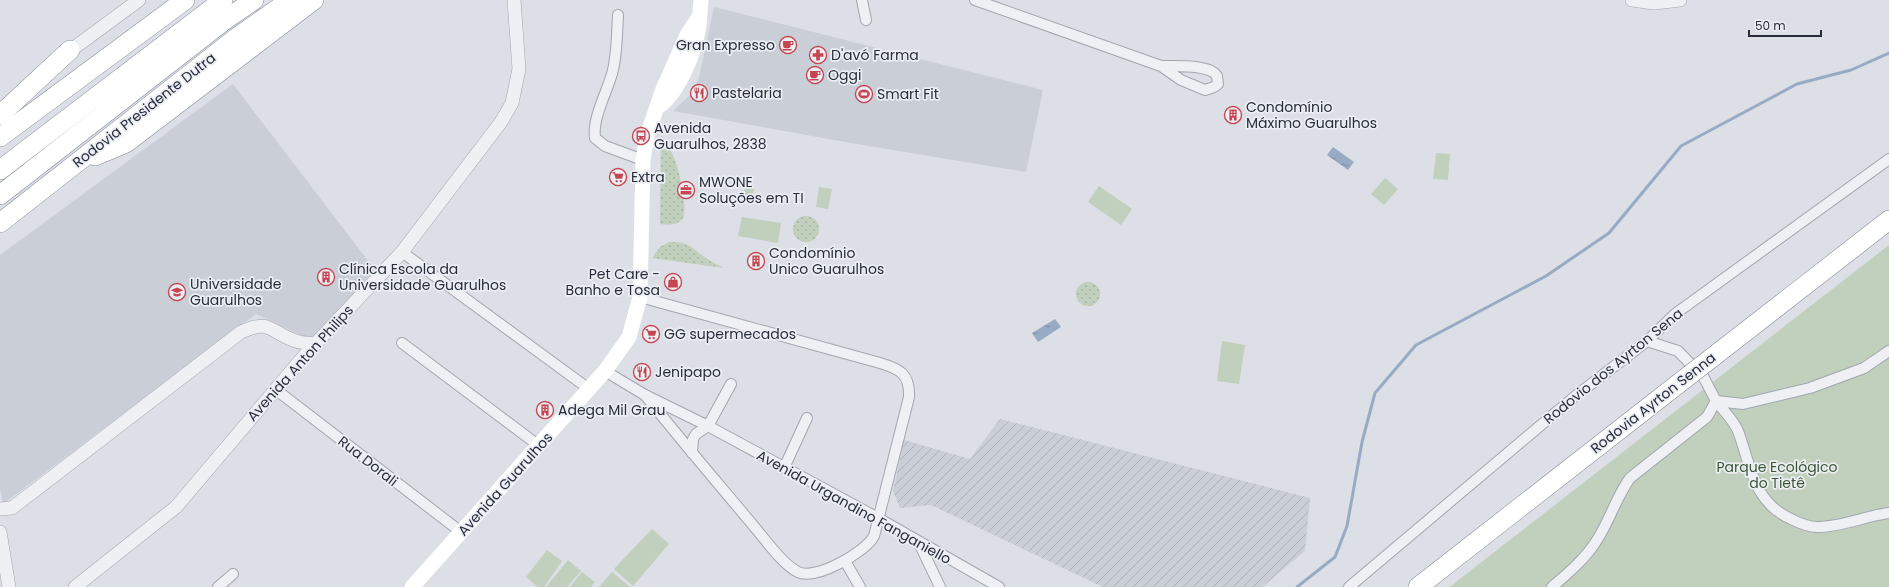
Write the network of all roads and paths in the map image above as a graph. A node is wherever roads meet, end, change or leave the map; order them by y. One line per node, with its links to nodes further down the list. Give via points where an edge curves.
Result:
1 (139, 0): 15 (street)
2 (185, 0): 19 (highway)
3 (223, 0): 23 (highway)
4 (254, 0): 25 (highway, Rodovia Presidente Dutra)
5 (290, 0): 22 (highway, Rodovia Presidente Dutra, via 236,38)
6 (314, 0): 22 (highway, via 126,144)
7 (514, 0): 29 (street, Avenida Anton Philips, via 519,69 512,103 501,122)
8 (701, 0): 21 (main road, Avenida Guarulhos, via 698,18 687,35 662,89 647,136)
9 (862, 0): 14 (street)
10 (975, 0): 16 (street)
11 (1632, 0): 12 (street, via 1654,3)
12 (1680, 0)
13 (618, 15): 21 (street, via 616,56 595,125 595,138 606,146)
14 (866, 20)
15 (70, 50): 17 (street); 18 (highway)
16 (1161, 66): 16 (street, via 1181,80 1205,90 1218,84 1217,76 1210,69)
17 (0, 106)
18 (0, 115)
19 (0, 137)
20 (1889, 159): 32 (street, Rodovio dos Ayrton Sena, via 1675,314)
21 (643, 160): 30 (main road, Avenida Guarulhos)
22 (75, 164): 24 (highway, Rodovia Presidente Dutra)
23 (0, 170)
24 (55, 181): 27 (highway, Rodovia Presidente Dutra); 28 (highway, via 34,211)
25 (0, 195)
26 (1889, 220): 64 (highway, Rodovia Ayrton Senna, bridge)
27 (0, 224)
28 (0, 238)
29 (402, 252): 34 (street, Avenida Anton Philips); 40 (street)
30 (640, 297): 37 (main road, Avenida Guarulhos, via 629,337); 50 (street, via 880,362 903,373 909,387 909,397)
31 (293, 340): 34 (street); 36 (street); 48 (street, via 272,328 261,326 241,332 12,508)
32 (1646, 341): 42 (street, via 1678,351 1704,378); 63 (street, Rodovio dos Ayrton Sena, via 1567,403)
33 (402, 343): 45 (street)
34 (314, 344): 36 (street, Avenida Anton Philips)
35 (1889, 351): 42 (street, via 1864,368 1810,388 1742,404)
36 (304, 356): 39 (street, Avenida Anton Philips)
37 (605, 372): 40 (main road, Avenida Guarulhos); 41 (street, Avenida Urgandino Fanganiello)
38 (731, 384): 44 (street)
39 (275, 389): 52 (street, Rua Dorali); 57 (street, Avenida Anton Philips, via 176,507)
40 (589, 389): 45 (main road, Avenida Guarulhos)
41 (645, 395): 44 (street, Avenida Urgandino Fanganiello); 46 (street)
42 (1716, 401): 49 (street, via 1737,429 1760,493 1769,505 1787,517 1817,527); 65 (street, via 1707,417 1630,478 1595,544)
43 (808, 418): 47 (street)
44 (708, 426): 46 (street, via 693,439); 47 (street, Avenida Urgandino Fanganiello)
45 (538, 446): 52 (main road, Avenida Guarulhos)
46 (692, 453): 54 (street, via 789,566 807,575)
47 (784, 468): 50 (street, Avenida Urgandino Fanganiello)
48 (0, 509)
49 (1889, 513)
50 (878, 518): 53 (street, Avenida Urgandino Fanganiello); 54 (street, via 870,543)
51 (0, 532): 56 (street)
52 (461, 532): 59 (main road, Avenida Guarulhos)
53 (919, 543): 61 (street); 62 (street, Avenida Urgandino Fanganiello)
54 (845, 561): 60 (street)
55 (232, 574): 58 (street)
56 (9, 587)
57 (75, 587)
58 (218, 587)
59 (412, 587)
60 (860, 587)
61 (940, 587)
62 (999, 587)
63 (1349, 587)
64 (1418, 587)
65 (1552, 587)

